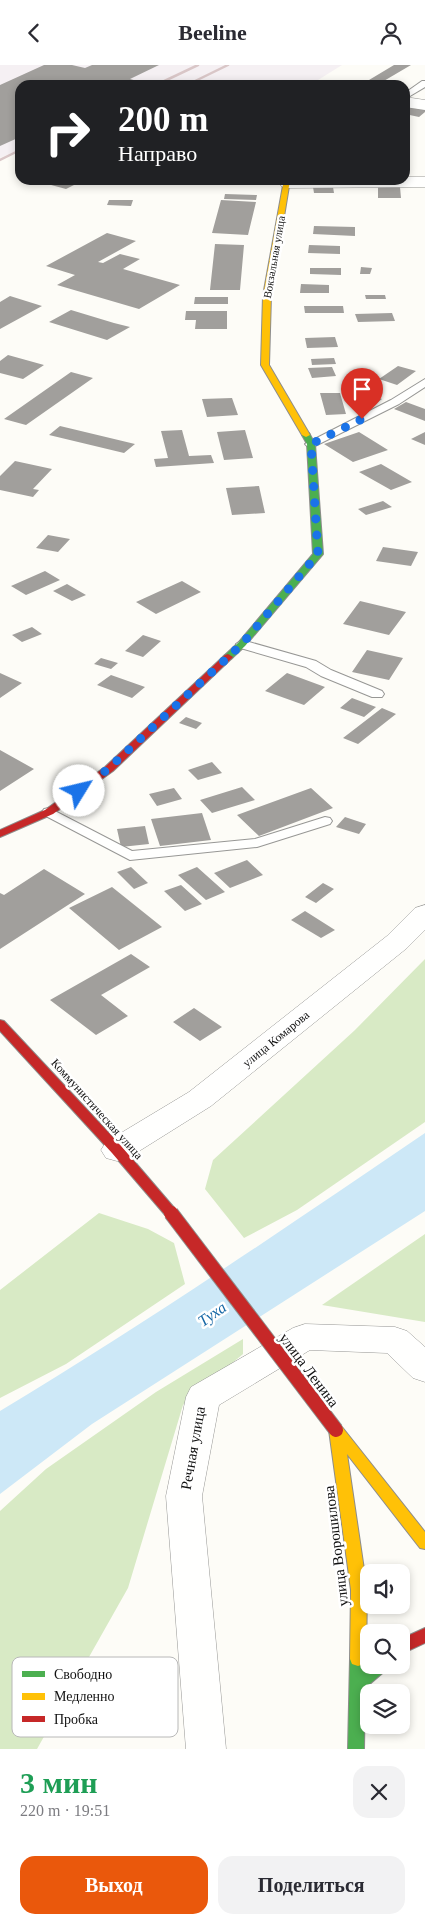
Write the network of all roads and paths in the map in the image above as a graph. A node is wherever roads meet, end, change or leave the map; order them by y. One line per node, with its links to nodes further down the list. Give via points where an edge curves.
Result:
1 (425, 83): 2 (lane)
2 (410, 94)
3 (410, 102): 4 (street)
4 (425, 105)
5 (410, 182): 6 (street)
6 (425, 182)
7 (286, 185): 9 (street, Вокзальная улица, via 267,295 265,365)
8 (425, 382): 9 (lane, via 395,402)
9 (311, 444): 10 (street, Вокзальная улица, via 318,554)
10 (242, 644): 11 (lane, via 311,665); 12 (street, Вокзальная улица, via 108,769)
11 (377, 694)
12 (49, 812): 13 (lane, via 130,856 257,843); 14 (street, Вокзальная улица)
13 (325, 821)
14 (0, 834)
15 (425, 915): 17 (street, улица Комарова, via 397,942 200,1099)
16 (0, 1024): 17 (street, Коммунистическая улица)
17 (117, 1150): 18 (street, Коммунистическая улица)
18 (172, 1213): 20 (street, улица Ленина, bridge)
19 (425, 1369): 26 (street, Речная улица, via 395,1339 306,1337 202,1397 184,1496)
20 (336, 1430): 21 (street, улица Ленина); 25 (street, улица Ворошилова, via 359,1590)
21 (425, 1543)
22 (425, 1635): 23 (street)
23 (410, 1642)
24 (370, 1674): 25 (street)
25 (356, 1686): 27 (street, улица Ворошилова)
26 (206, 1749)
27 (356, 1749)

